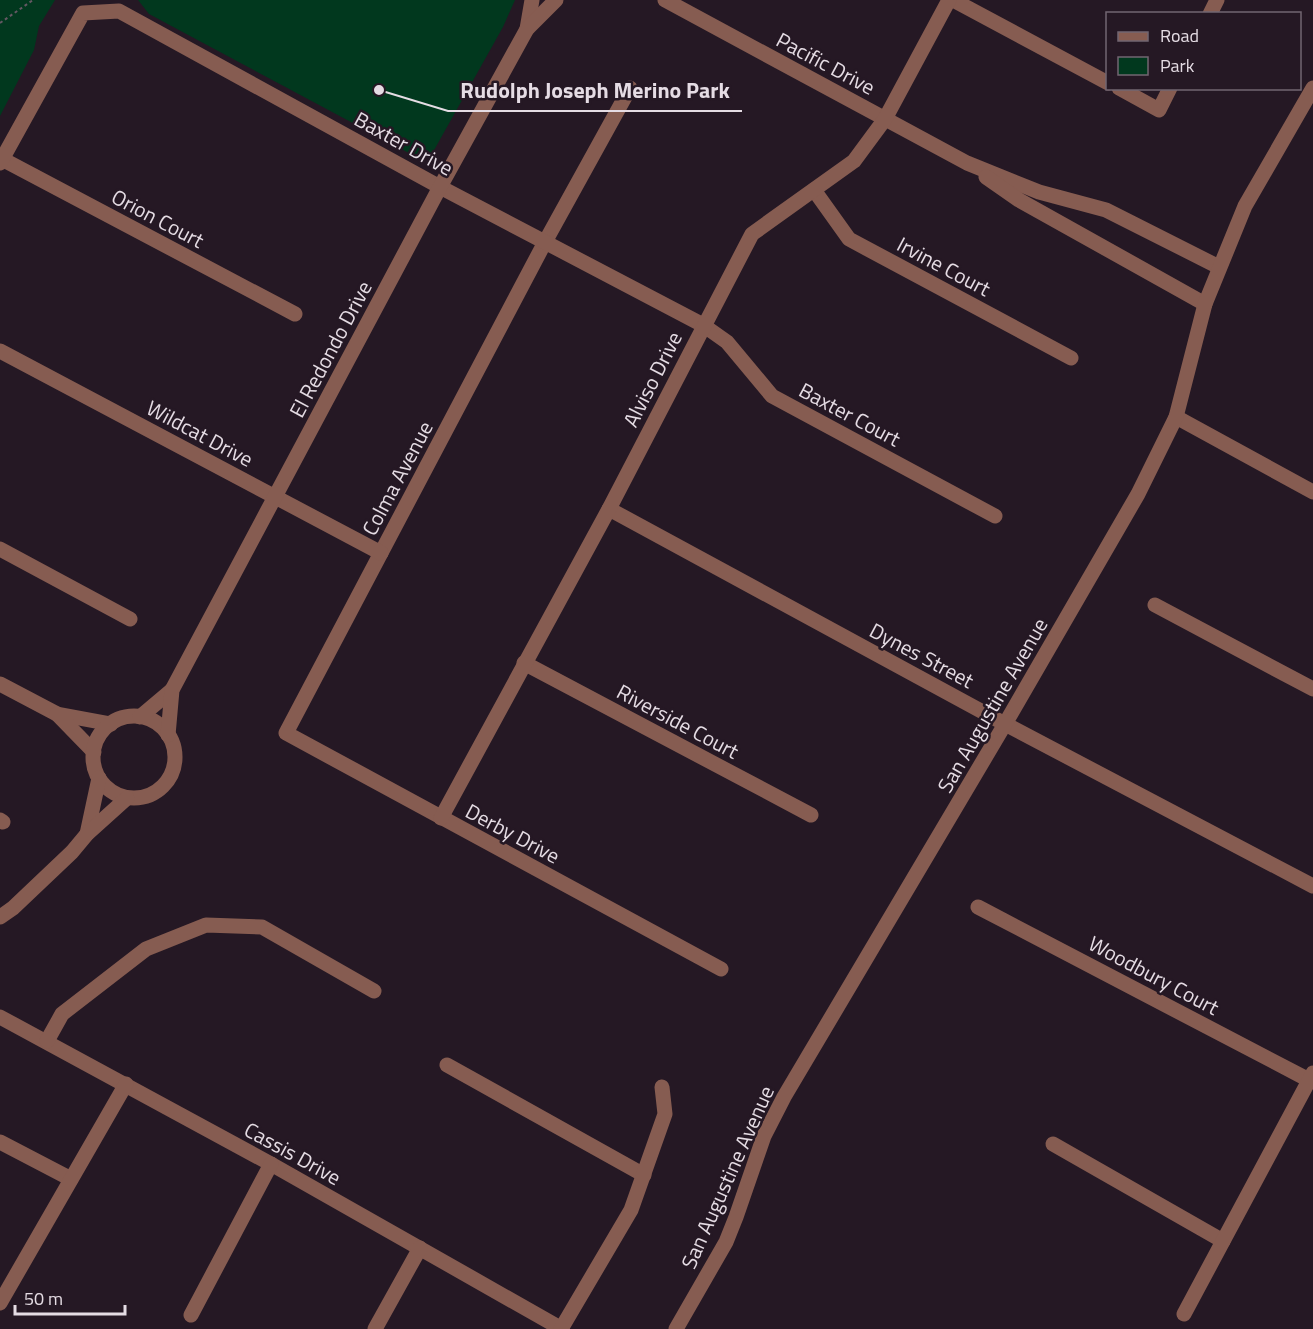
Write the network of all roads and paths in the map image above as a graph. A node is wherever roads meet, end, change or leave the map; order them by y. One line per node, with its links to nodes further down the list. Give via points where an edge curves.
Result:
1 (33, 0): 6 (path)
2 (532, 0): 7 (street, El Redondo Drive)
3 (556, 0): 7 (street, El Redondo Drive)
4 (665, 0): 13 (street, Pacific Drive)
5 (951, 0): 8 (street); 13 (street, Alviso Drive)
6 (0, 23)
7 (527, 28): 16 (street, El Redondo Drive)
8 (1106, 81)
9 (630, 88): 18 (street, Colma Avenue)
10 (1313, 88): 19 (street, San Augustine Avenue, via 1245,206)
11 (1123, 90): 12 (street, via 1159,110)
12 (1169, 90)
13 (885, 119): 15 (street, Pacific Drive); 17 (street, Alviso Drive, via 854,161)
14 (1, 160): 16 (street, Baxter Drive, via 83,13 119,11); 21 (street, Orion Court)
15 (967, 163): 19 (street, Pacific Drive, via 1039,192 1106,210); 20 (street, Pacific Drive, via 1019,200)
16 (440, 187): 18 (street, Baxter Drive); 27 (street, El Redondo Drive)
17 (814, 190): 22 (street, Alviso Drive, via 752,234); 24 (street, Irvine Court, via 849,239)
18 (545, 242): 22 (street, Baxter Drive); 31 (street, Colma Avenue)
19 (1220, 267): 20 (street, San Augustine Avenue)
20 (1205, 304): 25 (street, San Augustine Avenue)
21 (295, 314)
22 (703, 325): 28 (street, Alviso Drive); 29 (street, Baxter Court, via 727,342 772,396)
23 (0, 351): 27 (street, Wildcat Drive)
24 (1071, 358)
25 (1176, 417): 26 (street); 41 (street, San Augustine Avenue, via 1138,494)
26 (1313, 492)
27 (275, 497): 31 (street, Wildcat Drive); 37 (street, El Redondo Drive)
28 (609, 509): 34 (street, Alviso Drive); 41 (street, Dynes Street)
29 (995, 516)
30 (0, 549): 33 (street)
31 (381, 553): 42 (street, Colma Avenue)
32 (1155, 605): 36 (street)
33 (130, 619)
34 (524, 663): 47 (street, Riverside Court); 48 (street, Alviso Drive)
35 (0, 684): 38 (street)
36 (1313, 688)
37 (172, 690): 39 (street, El Redondo Drive); 43 (street, El Redondo Drive)
38 (57, 714): 40 (street); 44 (street)
39 (140, 717): 40 (street); 43 (street, via 151,720)
40 (111, 724): 44 (street, via 102,732)
41 (1005, 724): 50 (street, Dynes Street); 73 (street, San Augustine Avenue, via 784,1097 764,1136 726,1242)
42 (286, 733): 48 (street, Derby Drive)
43 (168, 735): 46 (street, via 174,747 172,774 154,794)
44 (94, 752): 45 (street)
45 (99, 778): 46 (street, via 106,787); 49 (street)
46 (127, 798): 49 (street)
47 (811, 815)
48 (441, 818): 53 (street, Derby Drive)
49 (87, 834): 52 (street)
50 (1313, 886)
51 (978, 907): 58 (street, Woodbury Court)
52 (0, 917)
53 (721, 969)
54 (374, 991): 56 (street, via 262,927 206,925 146,949 62,1014)
55 (0, 1017): 56 (street, Cassis Drive)
56 (48, 1041): 59 (street, Cassis Drive)
57 (447, 1065): 64 (street)
58 (1311, 1076): 66 (street)
59 (126, 1084): 63 (street, Cassis Drive); 65 (street)
60 (662, 1087): 64 (street, via 665,1114)
61 (0, 1142): 65 (street)
62 (1053, 1144): 66 (street)
63 (271, 1164): 67 (street, Cassis Drive); 70 (street)
64 (644, 1175): 72 (street, via 631,1210)
65 (71, 1179): 68 (street)
66 (1223, 1241): 69 (street)
67 (420, 1248): 71 (street); 72 (street, Cassis Drive)
68 (0, 1303)
69 (1184, 1314)
70 (191, 1315)
71 (375, 1329)
72 (562, 1329)
73 (676, 1329)

